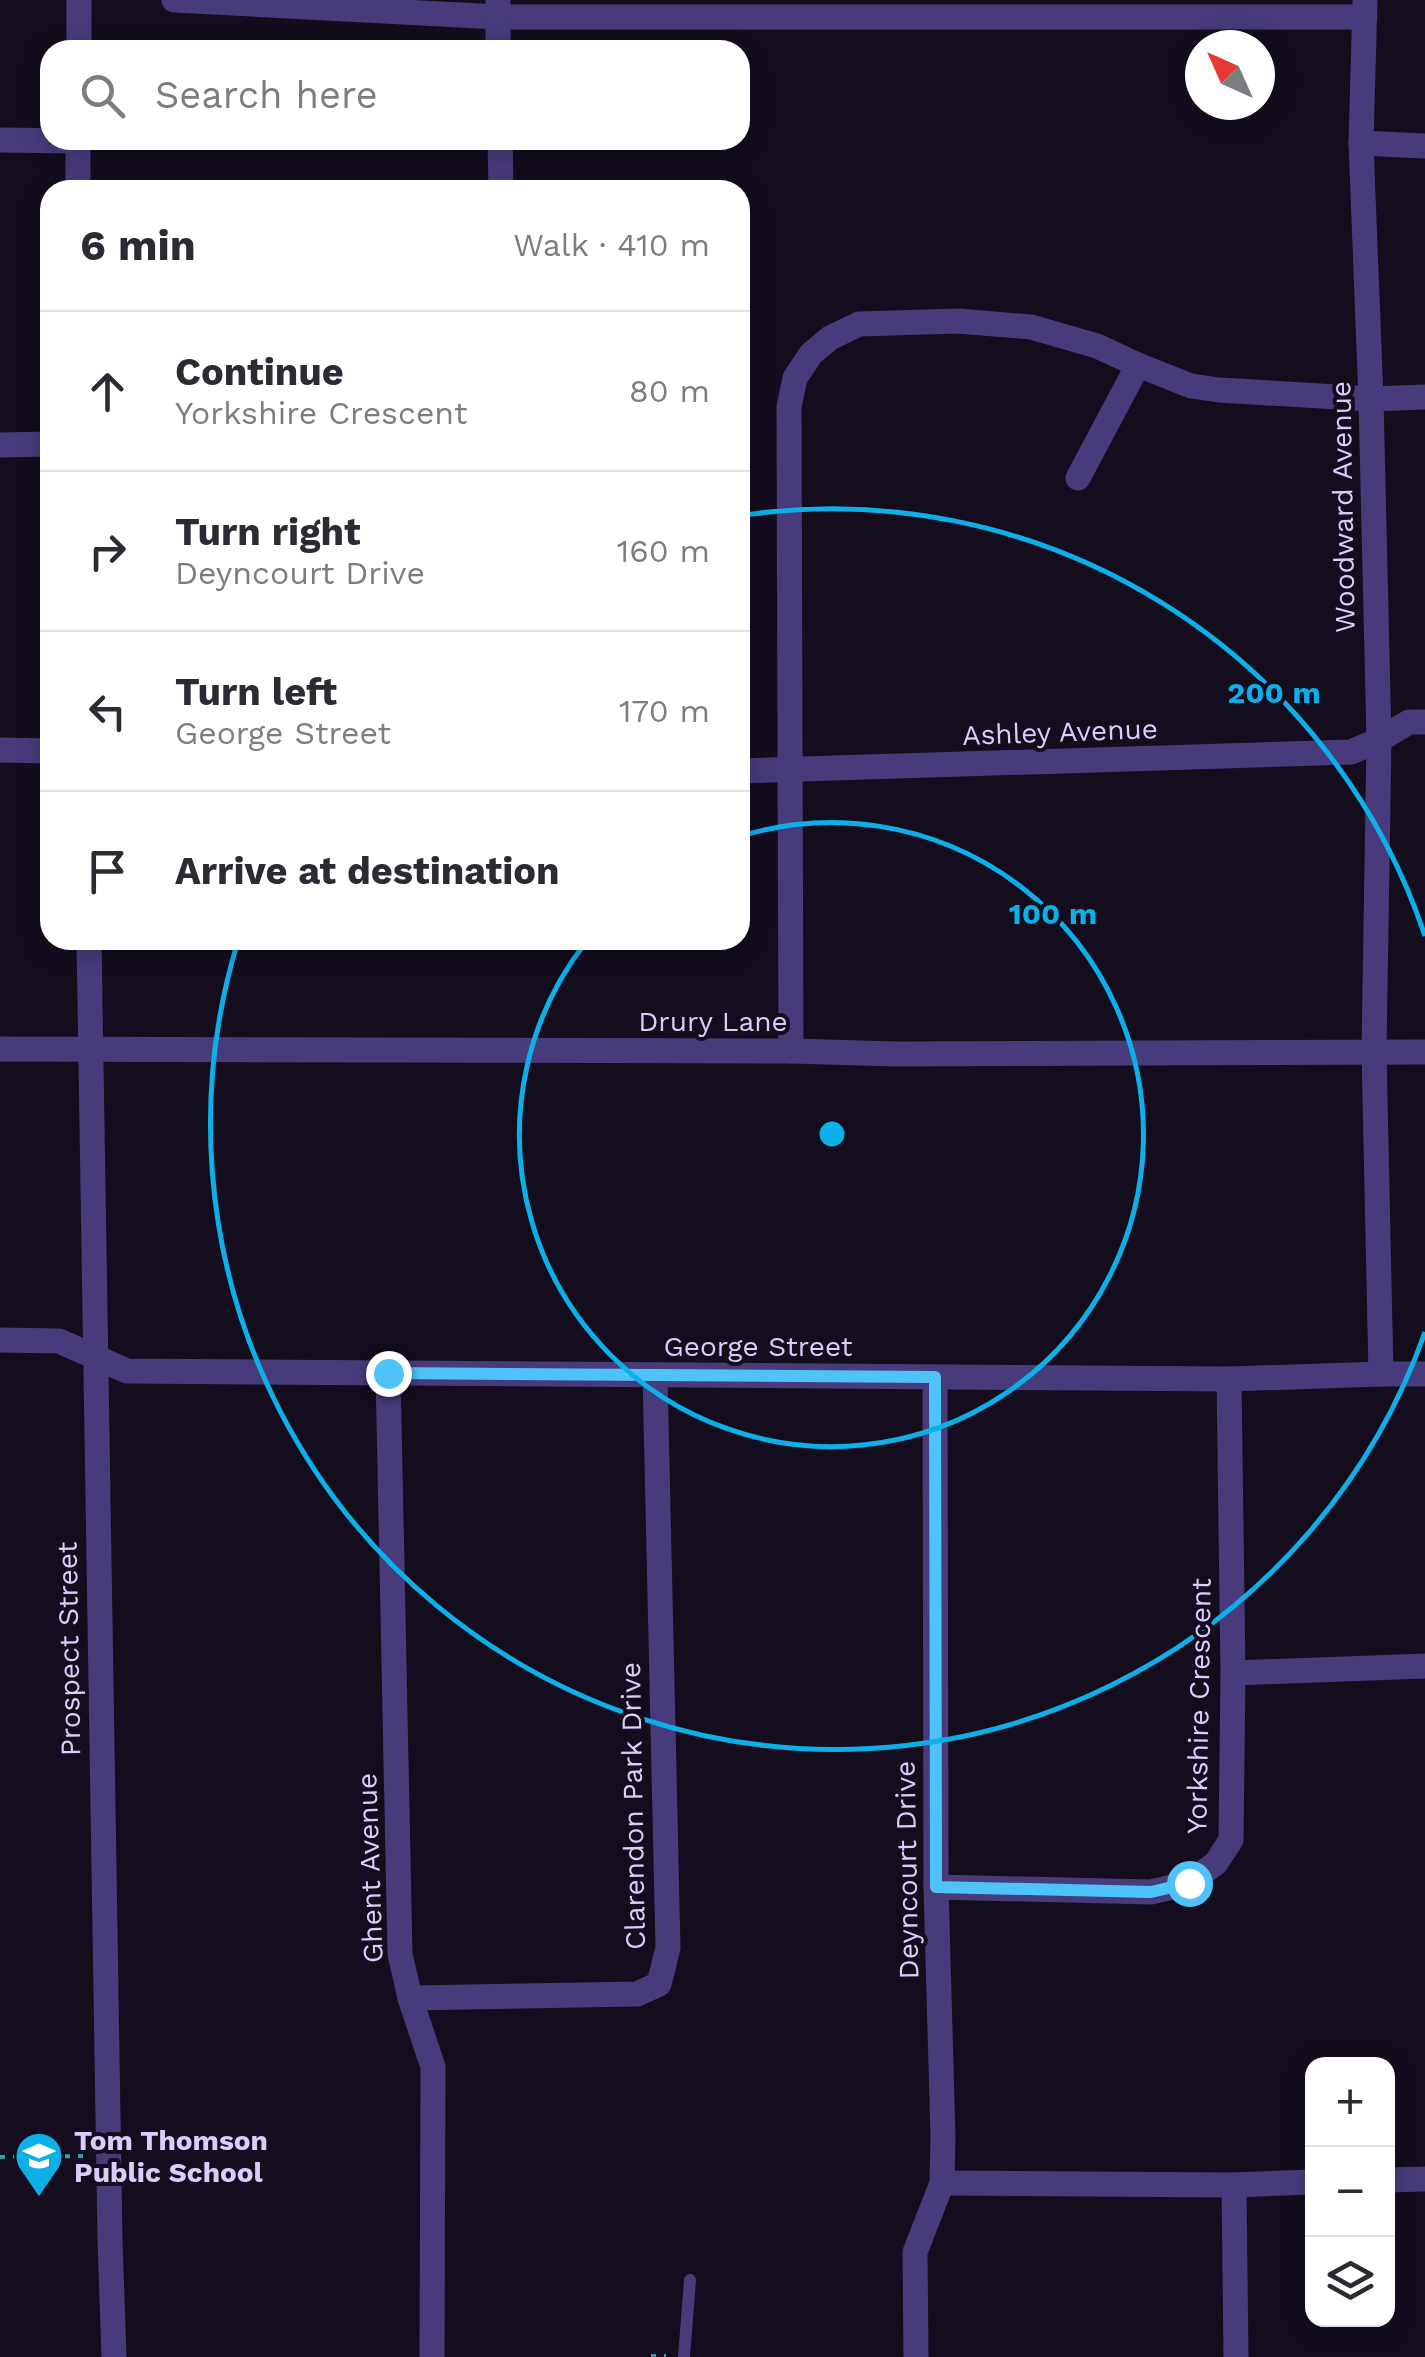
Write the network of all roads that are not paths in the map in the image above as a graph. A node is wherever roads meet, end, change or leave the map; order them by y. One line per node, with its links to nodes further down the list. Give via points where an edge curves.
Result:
1 (79, 0): 5 (street)
2 (174, 0): 3 (street)
3 (498, 9): 4 (street); 6 (street)
4 (1365, 9): 9 (street, Woodward Avenue)
5 (79, 40)
6 (498, 40)
7 (0, 140): 8 (street)
8 (40, 140)
9 (1362, 143): 10 (street); 17 (street, Woodward Avenue)
10 (1425, 146)
11 (78, 150): 13 (street)
12 (500, 150): 14 (street)
13 (78, 180)
14 (501, 180)
15 (1138, 365): 17 (street, via 1191,386); 20 (street); 26 (street, via 1031,326 958,321 859,324 812,354 794,378 789,408)
16 (1425, 398): 17 (street)
17 (1371, 399): 22 (street, Woodward Avenue)
18 (0, 444): 19 (street)
19 (40, 444)
20 (1078, 478)
21 (1425, 722): 22 (street, Ashley Avenue, via 1409,722)
22 (1379, 740): 26 (street, Ashley Avenue, via 1351,752); 31 (street, Woodward Avenue)
23 (0, 750): 24 (street)
24 (40, 751)
25 (750, 771): 26 (street, Ashley Avenue)
26 (790, 771): 30 (street)
27 (89, 950): 29 (street, Prospect Street)
28 (0, 1048): 29 (street, Drury Lane)
29 (90, 1048): 30 (street, Drury Lane); 34 (street, Prospect Street)
30 (792, 1051): 31 (street, Drury Lane)
31 (1374, 1052): 32 (street, Drury Lane); 36 (street, Woodward Avenue)
32 (1425, 1052)
33 (0, 1340): 34 (street, George Street, via 59,1340)
34 (94, 1356): 35 (street, George Street, via 127,1371); 51 (street, Prospect Street)
35 (388, 1373): 38 (street, George Street); 44 (street, Ghent Avenue, via 400,1954)
36 (1381, 1374): 37 (street, George Street); 40 (street, George Street)
37 (1425, 1374)
38 (656, 1376): 39 (street, George Street); 44 (street, Clarendon Park Drive, via 668,1948 660,1984 637,1994)
39 (935, 1377): 40 (street, George Street); 43 (street, Deyncourt Drive)
40 (1228, 1379): 42 (street, Yorkshire Crescent)
41 (1425, 1666): 42 (street)
42 (1233, 1673): 43 (street, Yorkshire Crescent, via 1231,1840 1216,1863 1189,1883 1151,1892)
43 (936, 1887): 48 (street, Deyncourt Drive)
44 (410, 1998): 52 (street, Ghent Avenue, via 433,2067)
45 (1425, 2179): 46 (street)
46 (1395, 2180)
47 (1305, 2182): 49 (street)
48 (942, 2184): 49 (street); 54 (street, Deyncourt Drive, via 914,2252)
49 (1234, 2184): 55 (street)
50 (690, 2280): 53 (lane)
51 (114, 2357)
52 (432, 2357)
53 (684, 2357)
54 (916, 2357)
55 (1236, 2357)

